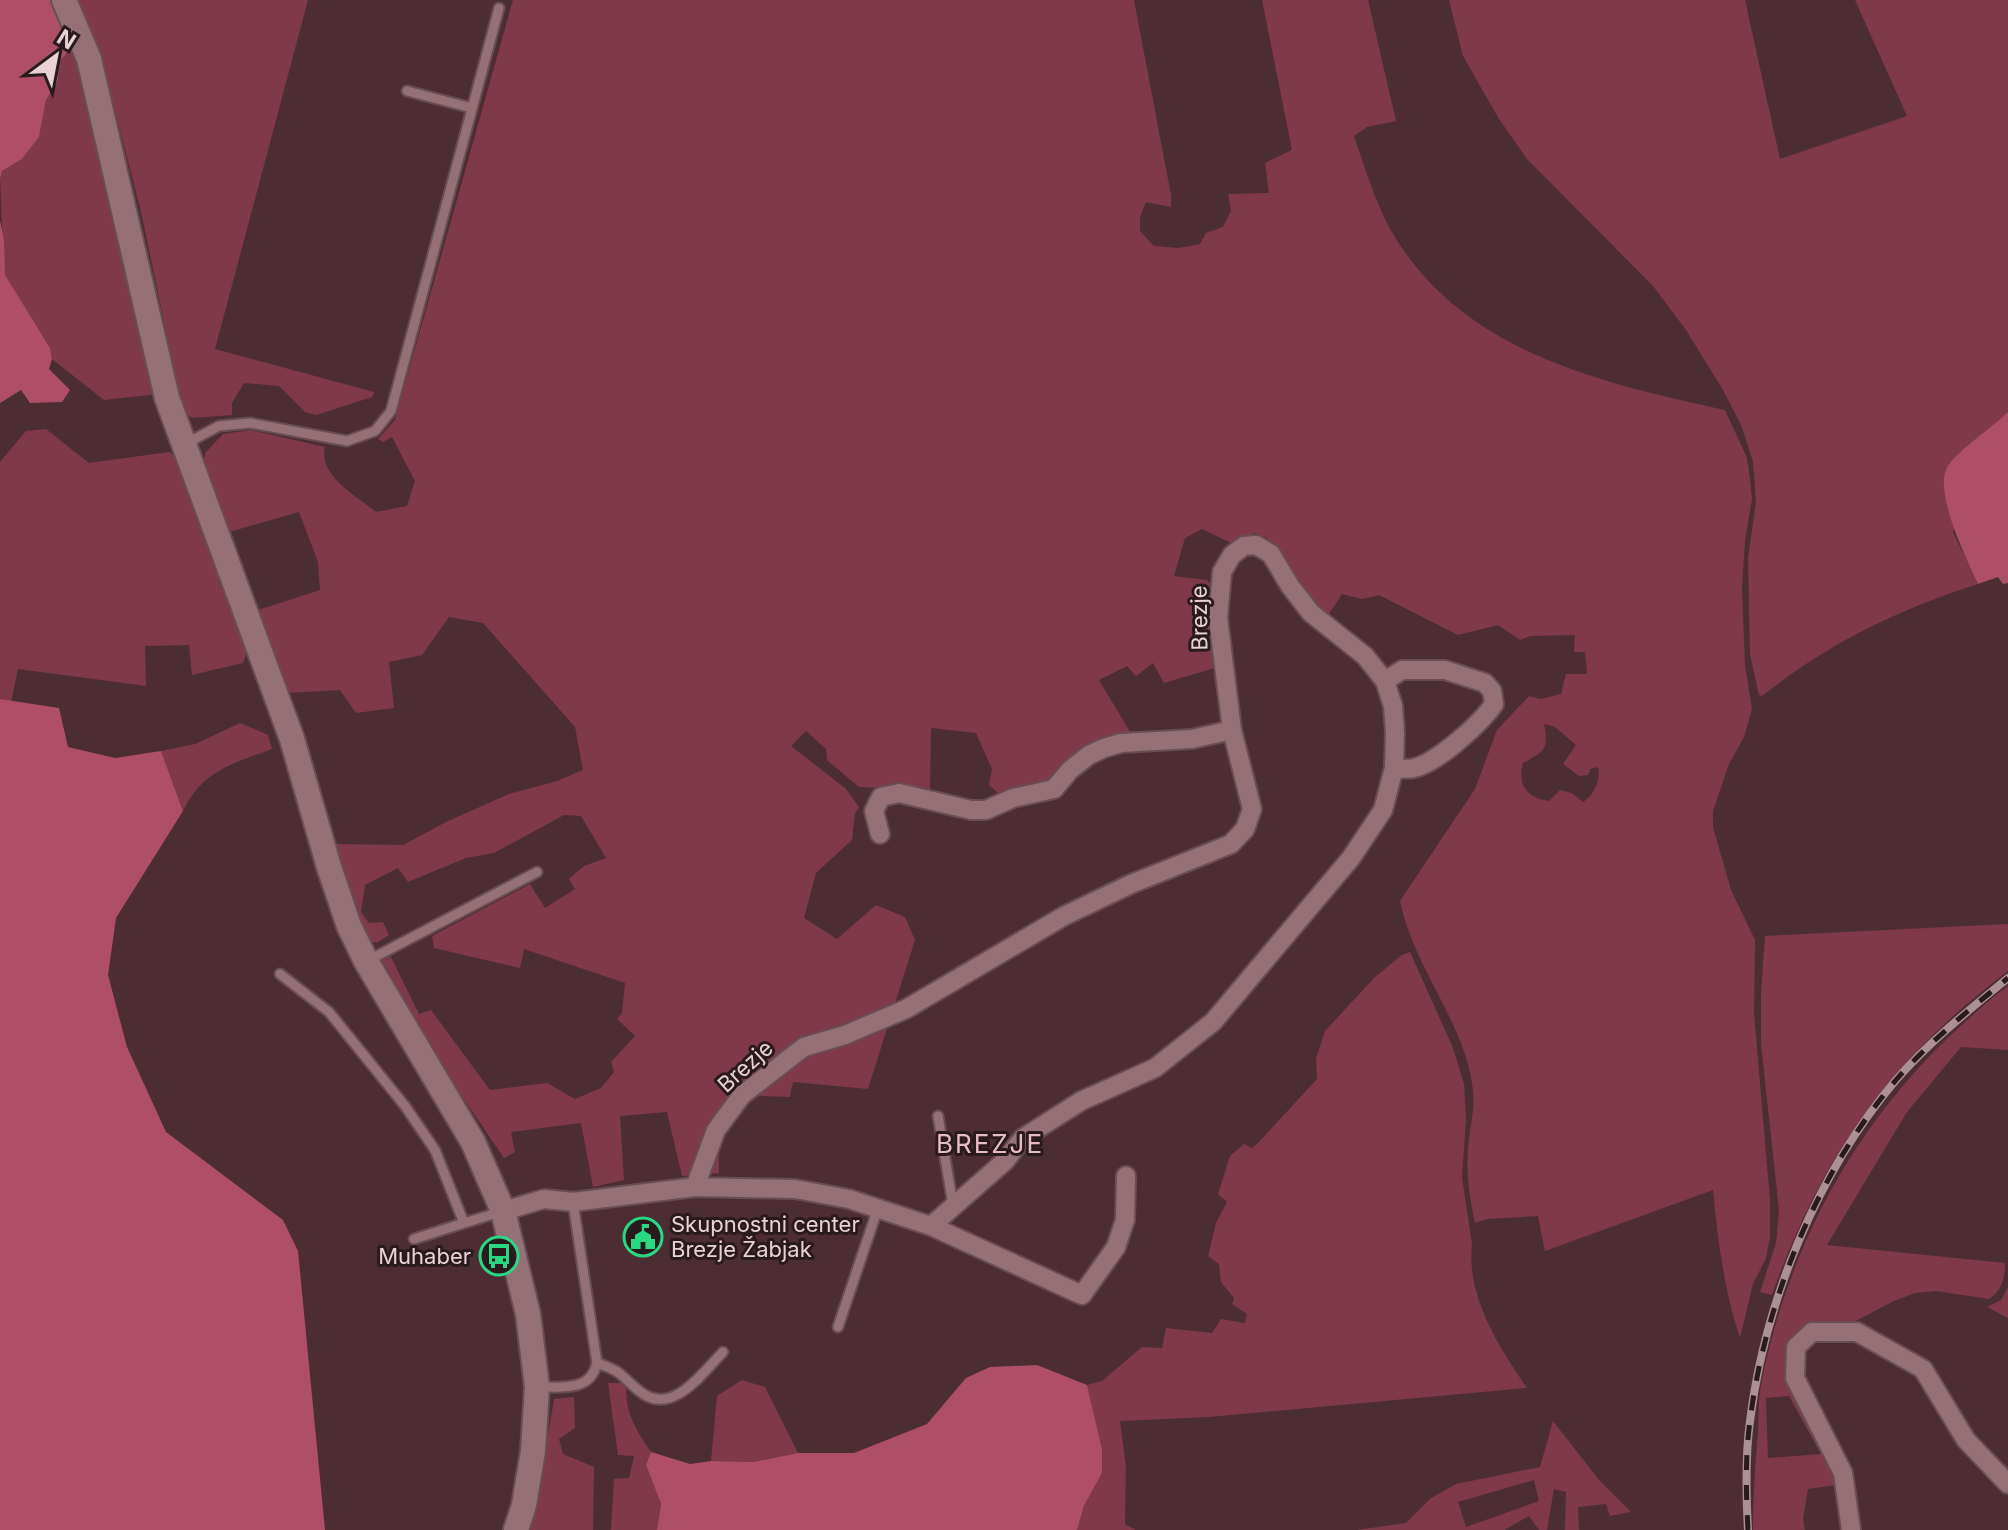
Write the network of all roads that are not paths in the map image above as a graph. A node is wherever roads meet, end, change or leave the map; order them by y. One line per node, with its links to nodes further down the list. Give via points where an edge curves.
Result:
1 (64, 0): 5 (street, via 89,59 167,398)
2 (499, 8): 4 (lane)
3 (407, 91): 4 (lane)
4 (472, 108): 5 (lane, via 391,411 375,431 347,441 250,423 219,426)
5 (184, 444): 11 (street, via 292,739 349,926)
6 (1385, 681): 7 (street, Brezje, via 1365,656 1311,613 1271,554 1256,545 1244,546 1222,572 1218,618); 8 (street, Brezje, via 1393,706); 8 (street, via 1402,670 1445,670 1485,683 1494,704 1434,758 1413,769)
7 (1232, 730): 9 (street, via 1104,748 1070,770 1054,789 986,810 899,793 881,797 874,811); 15 (street, Brezje, via 1252,809 1245,829 1231,844 1064,916 906,1009 804,1047 742,1095 716,1130)
8 (1394, 768): 17 (street, Brezje, via 1383,810 1351,858 1213,1022 1155,1068 1081,1101 1023,1138 1005,1161)
9 (880, 834)
10 (537, 872): 11 (lane)
11 (366, 961): 19 (street, via 473,1142)
12 (280, 974): 20 (lane, via 329,1012 405,1106 435,1150)
13 (938, 1116): 17 (lane)
14 (1126, 1176): 21 (street, via 1125,1220 1116,1247 1082,1295)
15 (695, 1187): 16 (street); 18 (street, via 795,1189)
16 (573, 1202): 19 (street, via 544,1199); 25 (lane)
17 (953, 1205): 21 (street, Brezje)
18 (878, 1208): 21 (street); 23 (lane)
19 (503, 1211): 20 (lane); 26 (street, via 528,1314)
20 (464, 1223): 22 (lane)
21 (931, 1226)
22 (414, 1239)
23 (838, 1327)
24 (723, 1352): 25 (lane, via 681,1394 664,1400 649,1397 619,1371)
25 (597, 1363): 26 (lane, via 586,1383)
26 (537, 1387): 28 (street, via 533,1451)
27 (2008, 1484): 29 (street, via 1966,1440 1923,1369 1857,1332 1812,1332 1796,1347 1795,1378 1843,1473)
28 (516, 1530)
29 (1851, 1530)

